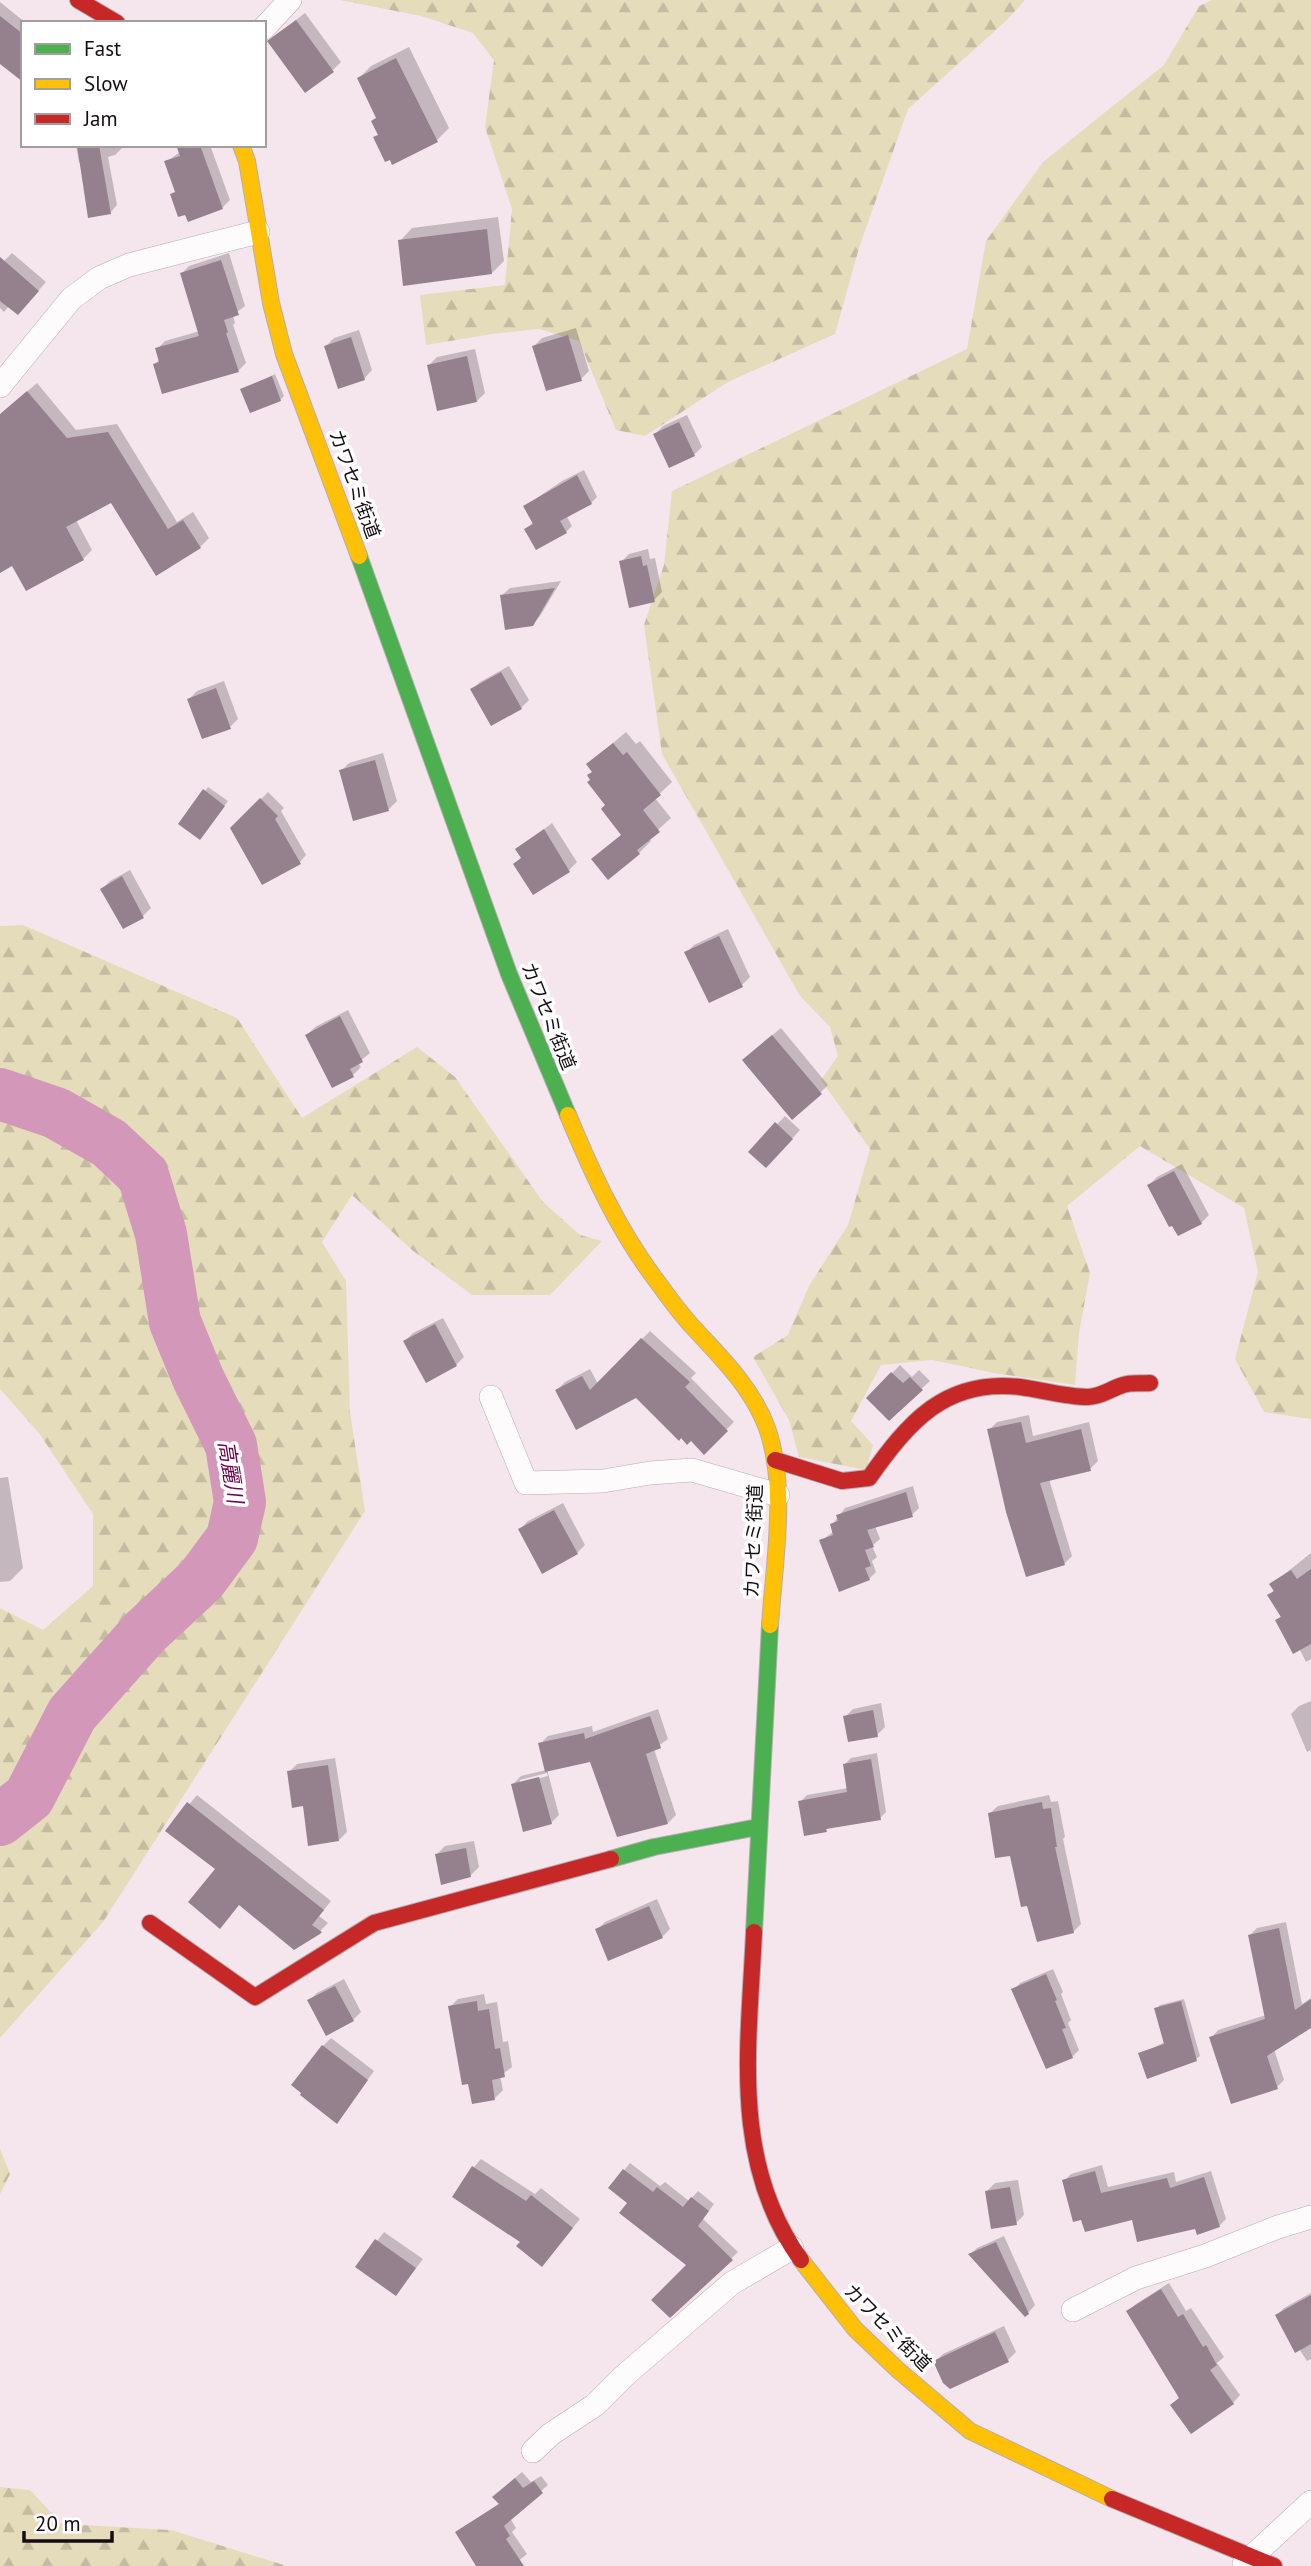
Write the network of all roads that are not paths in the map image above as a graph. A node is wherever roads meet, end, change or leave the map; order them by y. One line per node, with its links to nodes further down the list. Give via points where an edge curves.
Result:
1 (78, 0): 3 (street)
2 (290, 0): 4 (street)
3 (114, 21)
4 (266, 26)
5 (242, 147): 6 (street, カワセミ街道)
6 (258, 232): 7 (street, via 129,265 99,278 71,299); 10 (street, カワセミ街道, via 284,354 509,974 582,1152 644,1264 752,1397)
7 (0, 386)
8 (1150, 1383): 10 (street, via 1125,1385 1100,1396 1008,1386 970,1389 938,1401 904,1430 869,1478 842,1481)
9 (491, 1397): 11 (street, via 526,1483 603,1481 692,1470)
10 (775, 1460): 11 (street, カワセミ街道)
11 (778, 1495): 12 (street, カワセミ街道)
12 (758, 1827): 13 (street, via 654,1847 374,1923 256,1997); 15 (street, カワセミ街道, via 748,2102 752,2144 767,2194)
13 (150, 1923)
14 (1311, 2217): 16 (street, via 1136,2278)
15 (792, 2248): 17 (street, via 732,2283 595,2405); 19 (street, カワセミ街道, via 855,2329 970,2431)
16 (1073, 2310)
17 (533, 2451)
18 (1311, 2502): 19 (street)
19 (1247, 2561): 20 (street, カワセミ街道)
20 (1274, 2566)

